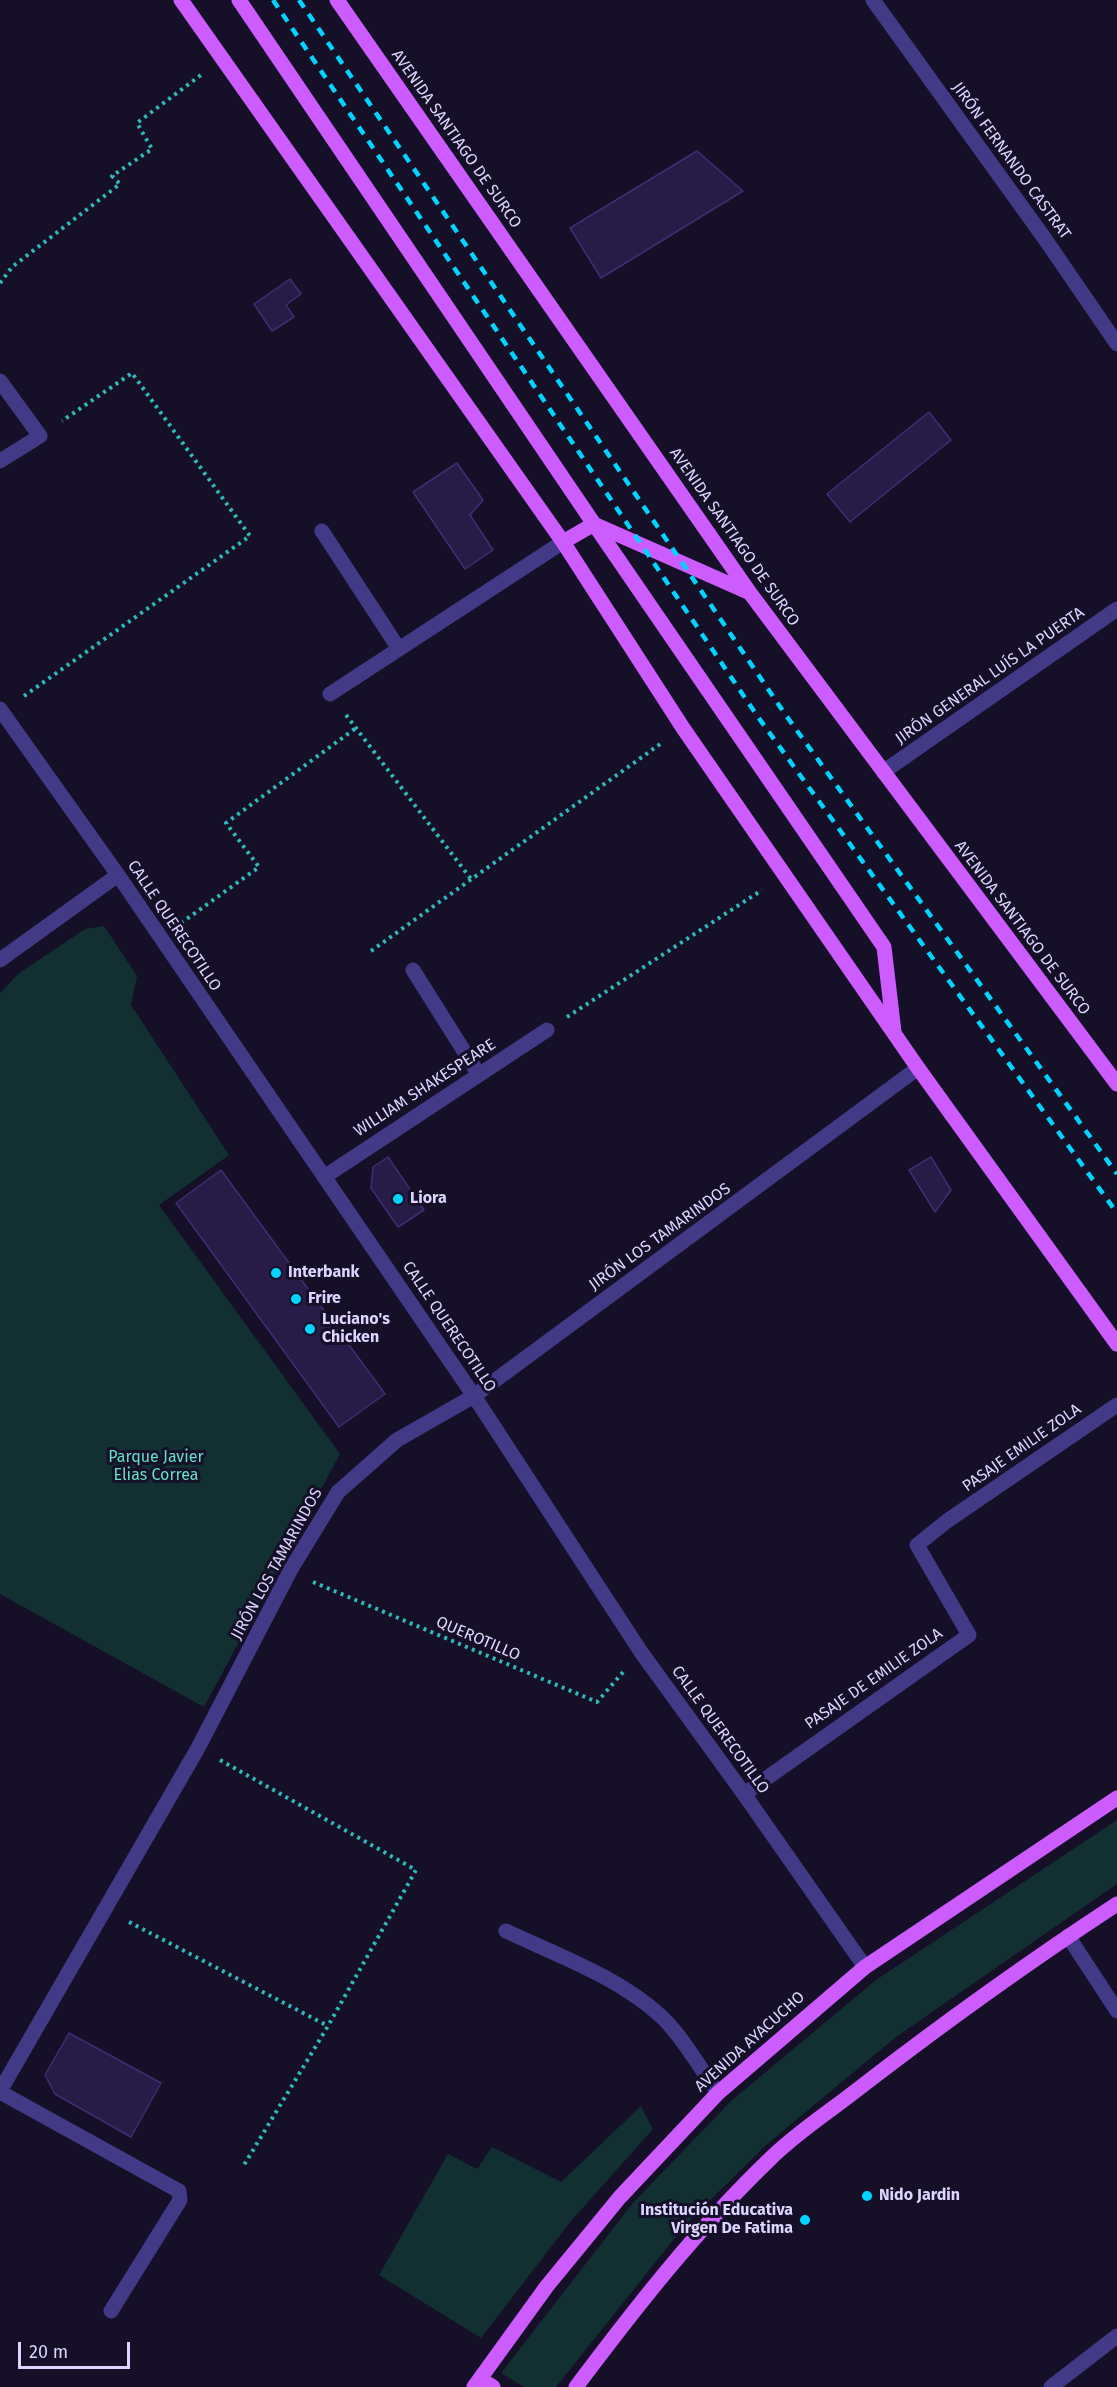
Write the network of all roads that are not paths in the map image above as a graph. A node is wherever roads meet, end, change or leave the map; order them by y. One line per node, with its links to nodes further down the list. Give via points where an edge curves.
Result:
1 (181, 0): 10 (main road)
2 (239, 0): 8 (main road)
3 (337, 0): 11 (main road, AVENIDA SANTIAGO DE SURCO)
4 (873, 0): 5 (street, JIRÓN FERNANDO CASTRAT)
5 (1117, 344)
6 (0, 381): 7 (street, via 40,436)
7 (0, 461)
8 (594, 524): 10 (main road); 11 (main road); 21 (main road, via 884,947)
9 (322, 531): 13 (street)
10 (563, 542): 13 (street); 21 (main road, via 683,728)
11 (750, 593): 16 (main road, AVENIDA SANTIAGO DE SURCO)
12 (1117, 609): 16 (street, JIRÓN GENERAL LUÍS LA PUERTA)
13 (399, 650): 14 (street)
14 (330, 694)
15 (1, 710): 17 (street, CALLE QUERECOTILLO)
16 (883, 772): 24 (main road, AVENIDA SANTIAGO DE SURCO)
17 (118, 875): 18 (street); 25 (street, CALLE QUERECOTILLO)
18 (0, 960)
19 (413, 970): 23 (street)
20 (546, 1030): 23 (street, WILLIAM SHAKESPEARE)
21 (895, 1035): 22 (main road)
22 (918, 1068): 26 (main road); 27 (street, JIRÓN LOS TAMARINDOS)
23 (479, 1075): 25 (street, WILLIAM SHAKESPEARE)
24 (1117, 1084)
25 (324, 1177): 27 (street, CALLE QUERECOTILLO)
26 (1117, 1344)
27 (474, 1396): 30 (street, CALLE QUERECOTILLO, via 641,1652); 37 (street, JIRÓN LOS TAMARINDOS, via 398,1440 338,1492 291,1569 198,1748)
28 (1117, 1405): 29 (street, PASAJE EMILIE ZOLA)
29 (947, 1521): 30 (street, PASAJE DE EMILIE ZOLA, via 917,1545 969,1635)
30 (744, 1794): 35 (street, CALLE QUERECOTILLO)
31 (1117, 1798): 35 (main road, AVENIDA AYACUCHO)
32 (1117, 1904): 34 (main road)
33 (506, 1931): 38 (street, via 612,1981 662,2018)
34 (1068, 1936): 36 (street); 42 (main road, via 904,2054 771,2157 696,2234)
35 (865, 1967): 38 (main road, AVENIDA AYACUCHO)
36 (1117, 2010)
37 (0, 2091): 39 (street, via 179,2191 180,2200)
38 (717, 2093): 41 (main road, AVENIDA AYACUCHO, via 546,2286)
39 (111, 2311)
40 (1117, 2336): 43 (street)
41 (482, 2384)
42 (576, 2387)
43 (1051, 2387)

